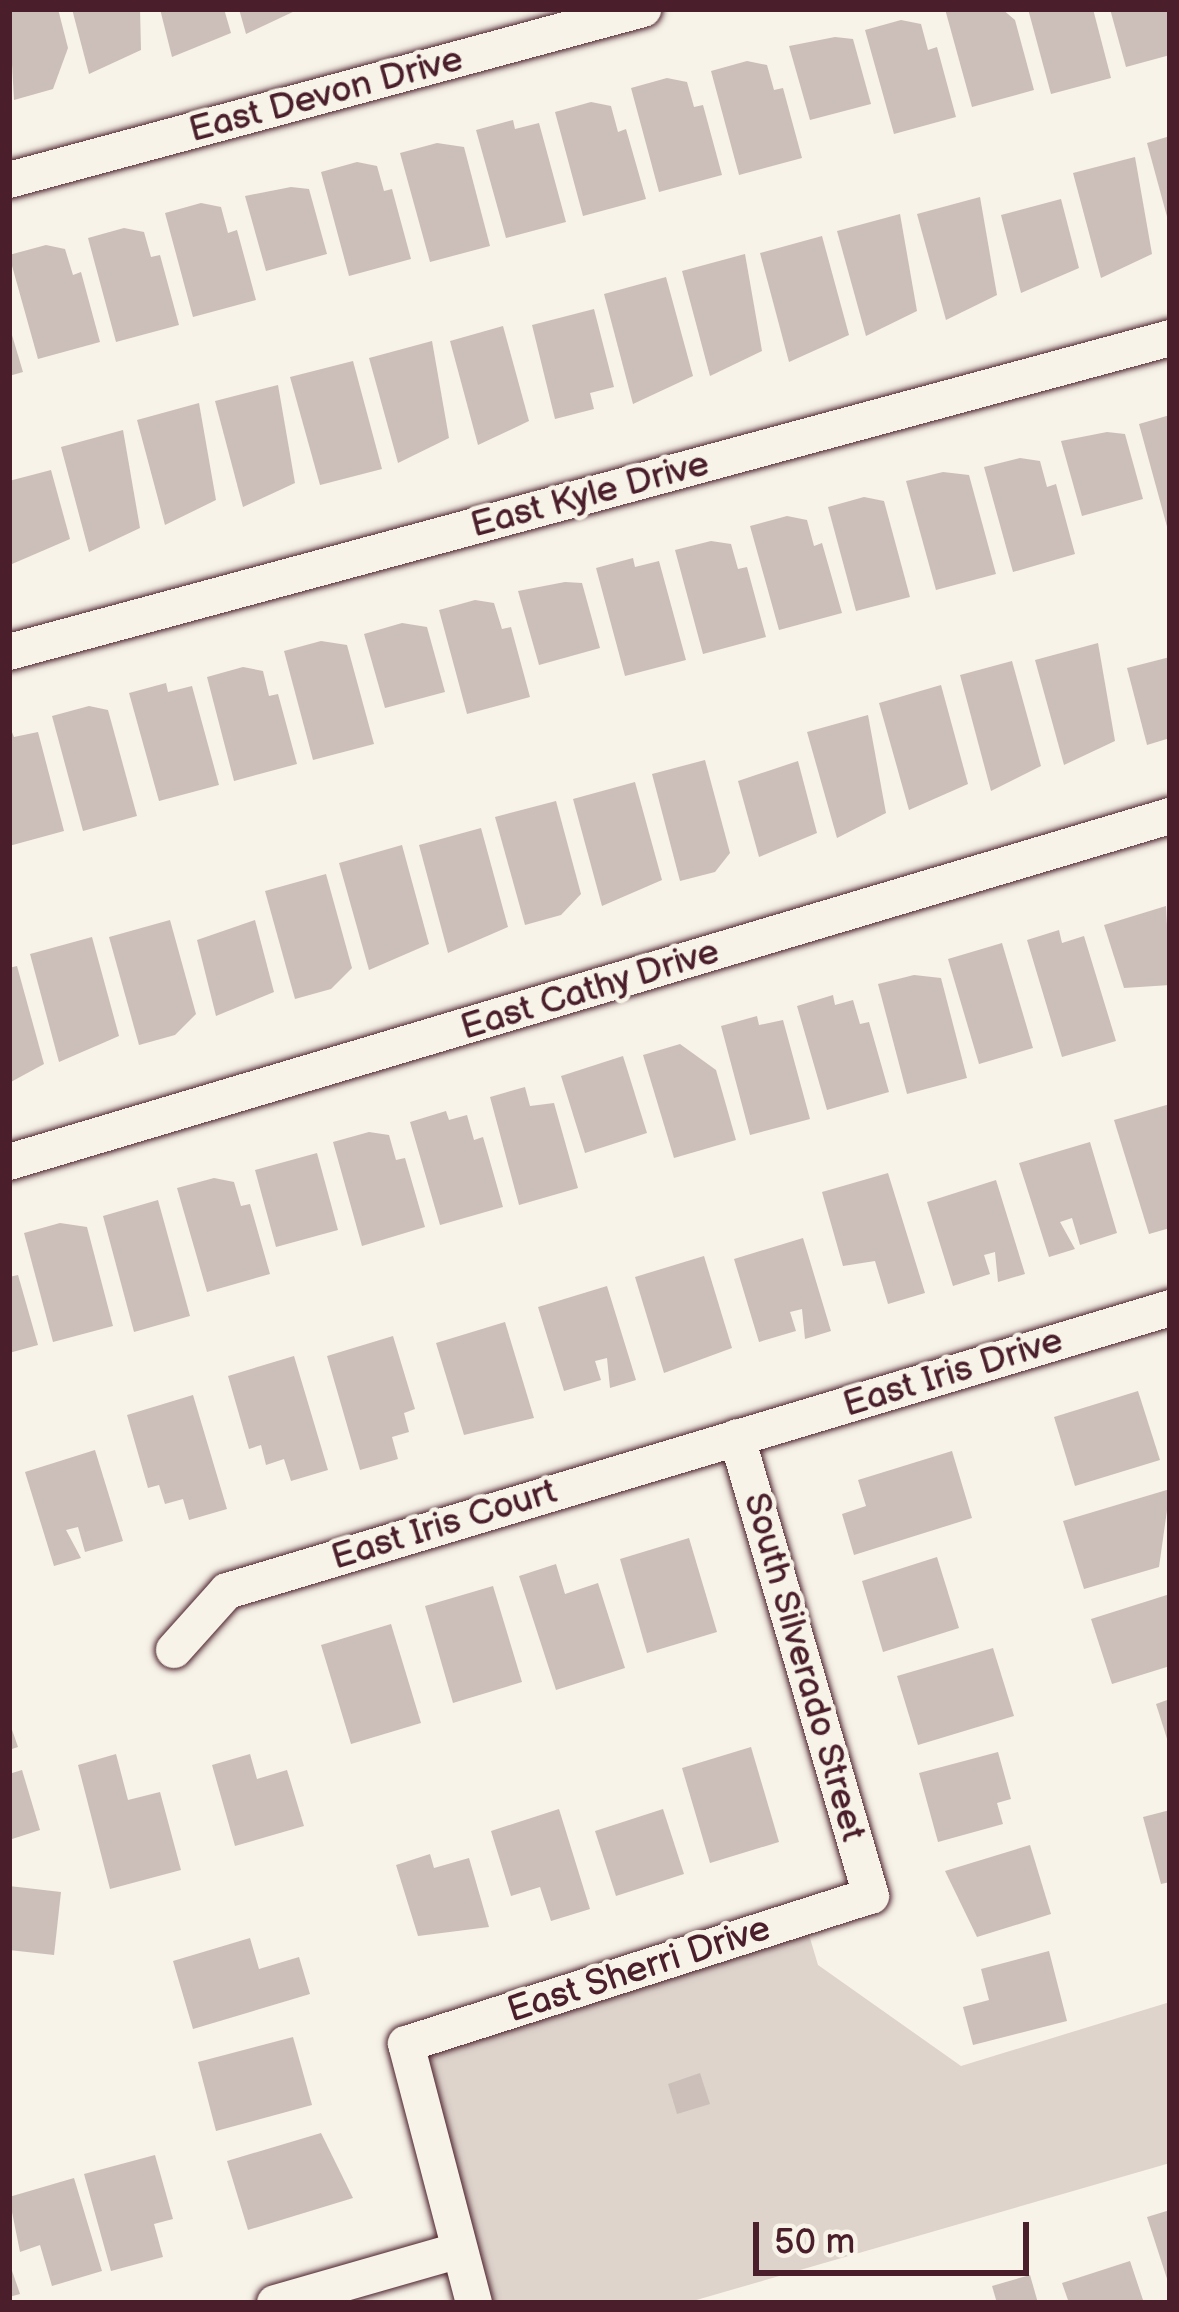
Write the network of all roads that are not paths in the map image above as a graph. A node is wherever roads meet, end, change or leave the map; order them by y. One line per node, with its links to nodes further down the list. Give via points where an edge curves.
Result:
1 (643, 9): 2 (street, East Devon Drive)
2 (9, 180)
3 (1170, 338): 4 (street, East Kyle Drive)
4 (9, 652)
5 (1170, 816): 6 (street, East Cathy Drive)
6 (9, 1162)
7 (1170, 1308): 8 (street, East Iris Drive)
8 (736, 1437): 9 (street, East Iris Court, via 227,1591); 10 (street, South Silverado Street)
9 (174, 1650)
10 (872, 1896): 11 (street, East Sherri Drive, via 406,2044)
11 (456, 2251): 12 (street); 13 (street)
12 (275, 2303)
13 (474, 2303)

